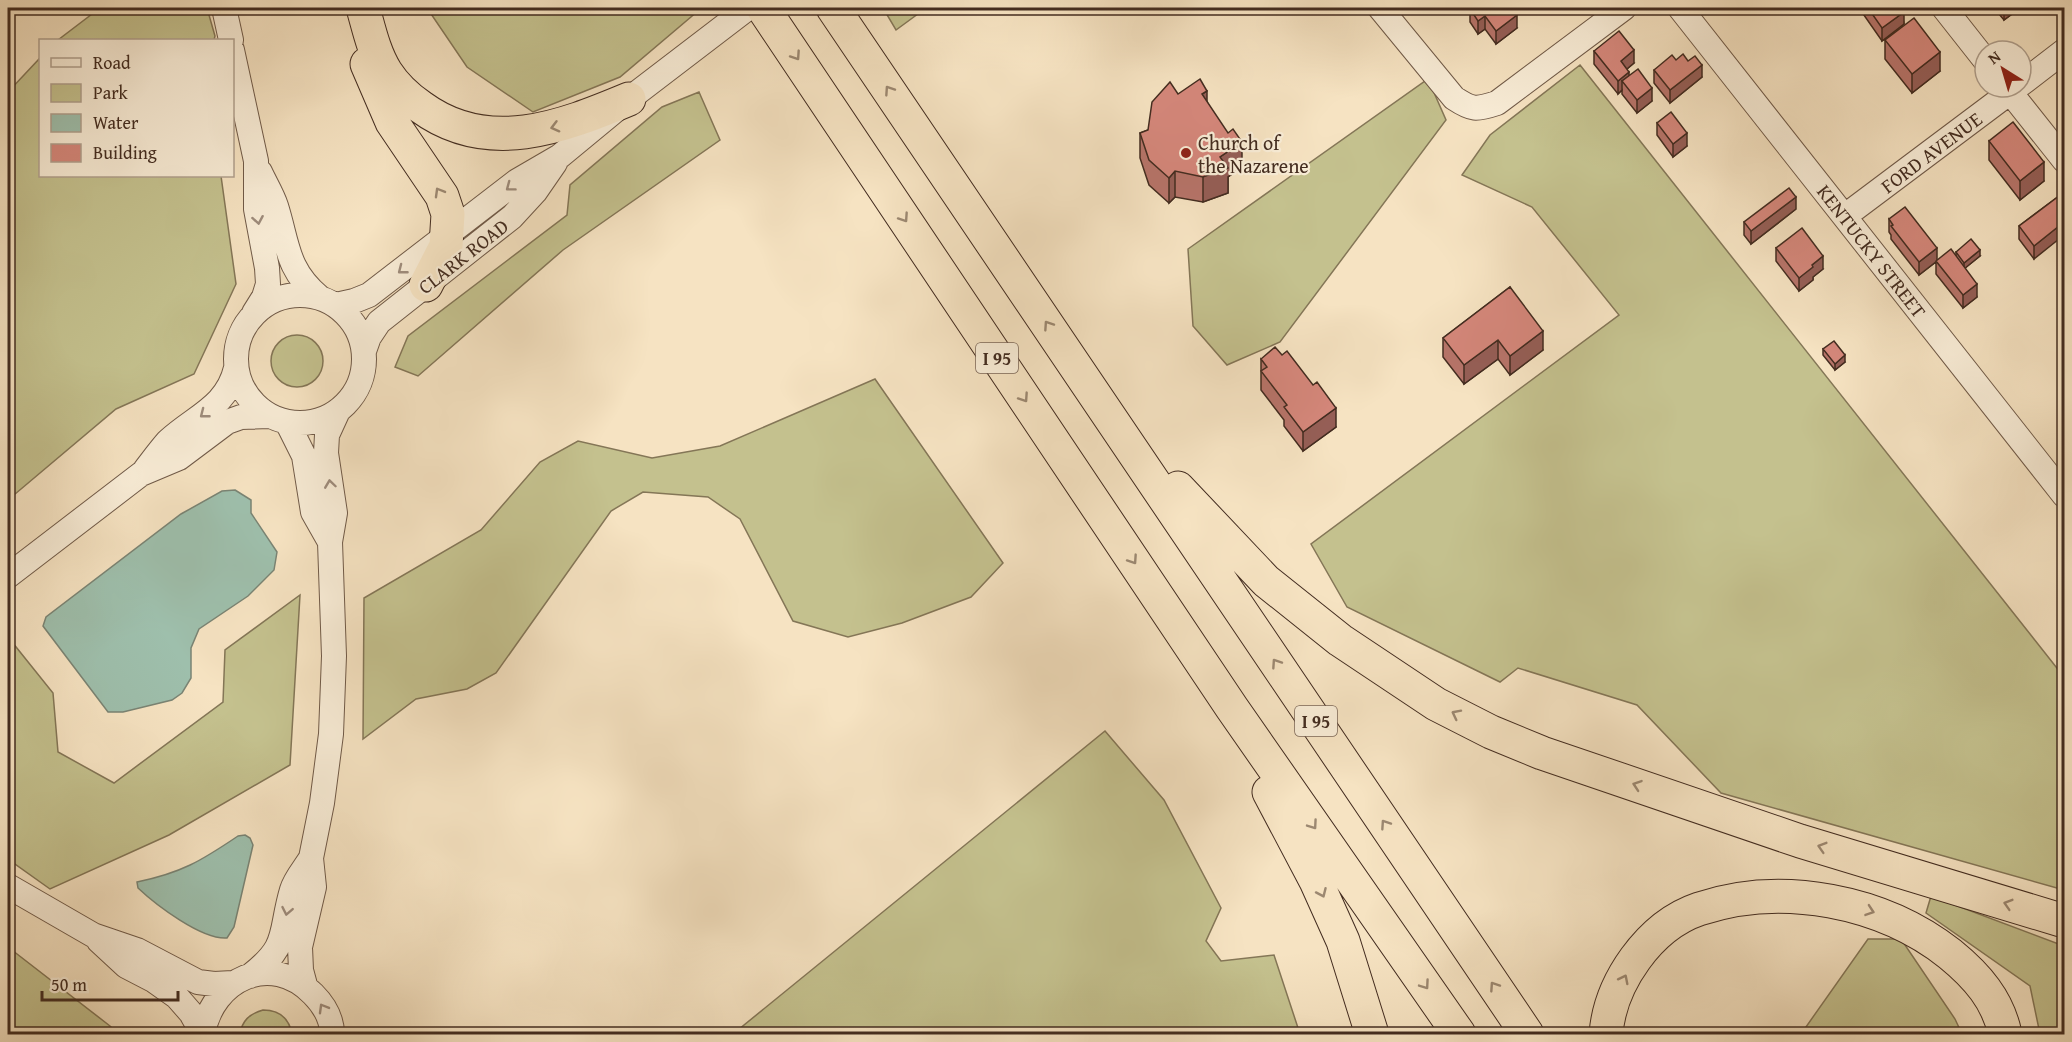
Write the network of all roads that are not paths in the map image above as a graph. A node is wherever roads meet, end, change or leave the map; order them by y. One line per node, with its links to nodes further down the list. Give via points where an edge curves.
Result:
1 (224, 8): 10 (street)
2 (361, 8): 15 (highway, one-way to 2, via 577,121 545,129 503,135 462,128 426,111 387,72); 22 (highway, one-way to 2, via 448,214 442,196 392,122 364,56)
3 (748, 8): 15 (street, CLARK ROAD)
4 (763, 8): 35 (highway, I 95, one-way to 35)
5 (833, 8): 28 (highway, I 95, one-way to 5)
6 (1380, 8): 7 (street, via 1454,98 1478,109 1497,103)
7 (1624, 8)
8 (1680, 8): 21 (street, KENTUCKY STREET)
9 (1944, 8): 11 (street)
10 (231, 39)
11 (1973, 45)
12 (2064, 51): 14 (street, FORD AVENUE)
13 (234, 59): 20 (street)
14 (2033, 74)
15 (629, 99): 18 (street, CLARK ROAD)
16 (1999, 99): 21 (street, FORD AVENUE)
17 (2022, 99): 19 (street)
18 (560, 156): 22 (street, CLARK ROAD, one-way to 22, via 517,181); 23 (street, CLARK ROAD, via 512,217)
19 (2064, 160)
20 (256, 161): 24 (street, via 298,276); 25 (street, one-way to 25, via 256,209 268,284)
21 (1845, 216): 32 (street, KENTUCKY STREET)
22 (448, 234): 23 (highway, via 441,258); 24 (street, CLARK ROAD, one-way to 24, via 369,295 354,301)
23 (426, 285): 26 (street, CLARK ROAD, via 379,322)
24 (327, 301): 25 (street, via 301,294 283,297); 26 (street, via 350,317 360,333)
25 (252, 316): 27 (street, via 236,349)
26 (364, 351): 29 (street, via 359,385)
27 (236, 368): 30 (street, via 242,387 254,404); 31 (street, one-way to 31, via 226,393 168,441)
28 (1104, 408): 38 (highway, one-way to 28, via 1800,841 1542,753 1436,704 1340,640 1266,580); 46 (highway, I 95, one-way to 28)
29 (338, 411): 30 (street, via 305,423); 33 (street, one-way to 29, via 335,513 327,435)
30 (279, 419): 31 (street, via 241,417 227,422 179,458); 33 (street, via 304,456 313,512)
31 (141, 474): 34 (street)
32 (2064, 495)
33 (330, 542): 36 (street, via 334,656 331,734)
34 (8, 576)
35 (1232, 708): 44 (highway, one-way to 44, via 1343,941); 45 (highway, I 95, one-way to 45)
36 (311, 858): 40 (street, one-way to 40, via 292,888 281,943 265,964); 41 (street, via 314,887 300,947)
37 (8, 886): 39 (street)
38 (2064, 921)
39 (93, 936): 40 (street, via 137,950 198,982 214,984); 42 (street, via 126,966 177,997)
40 (242, 979): 41 (street, via 268,973); 42 (street, via 221,993 212,1005)
41 (305, 985): 43 (street, one-way to 41, via 327,1011)
42 (203, 1034)
43 (332, 1035)
44 (1372, 1035)
45 (1459, 1035)
46 (1527, 1035)
47 (1606, 1035): 48 (highway, one-way to 48, via 1626,974 1654,938 1698,909 1761,897 1817,900 1864,909 1925,936 1983,985 1996,1005)
48 (2005, 1035)

